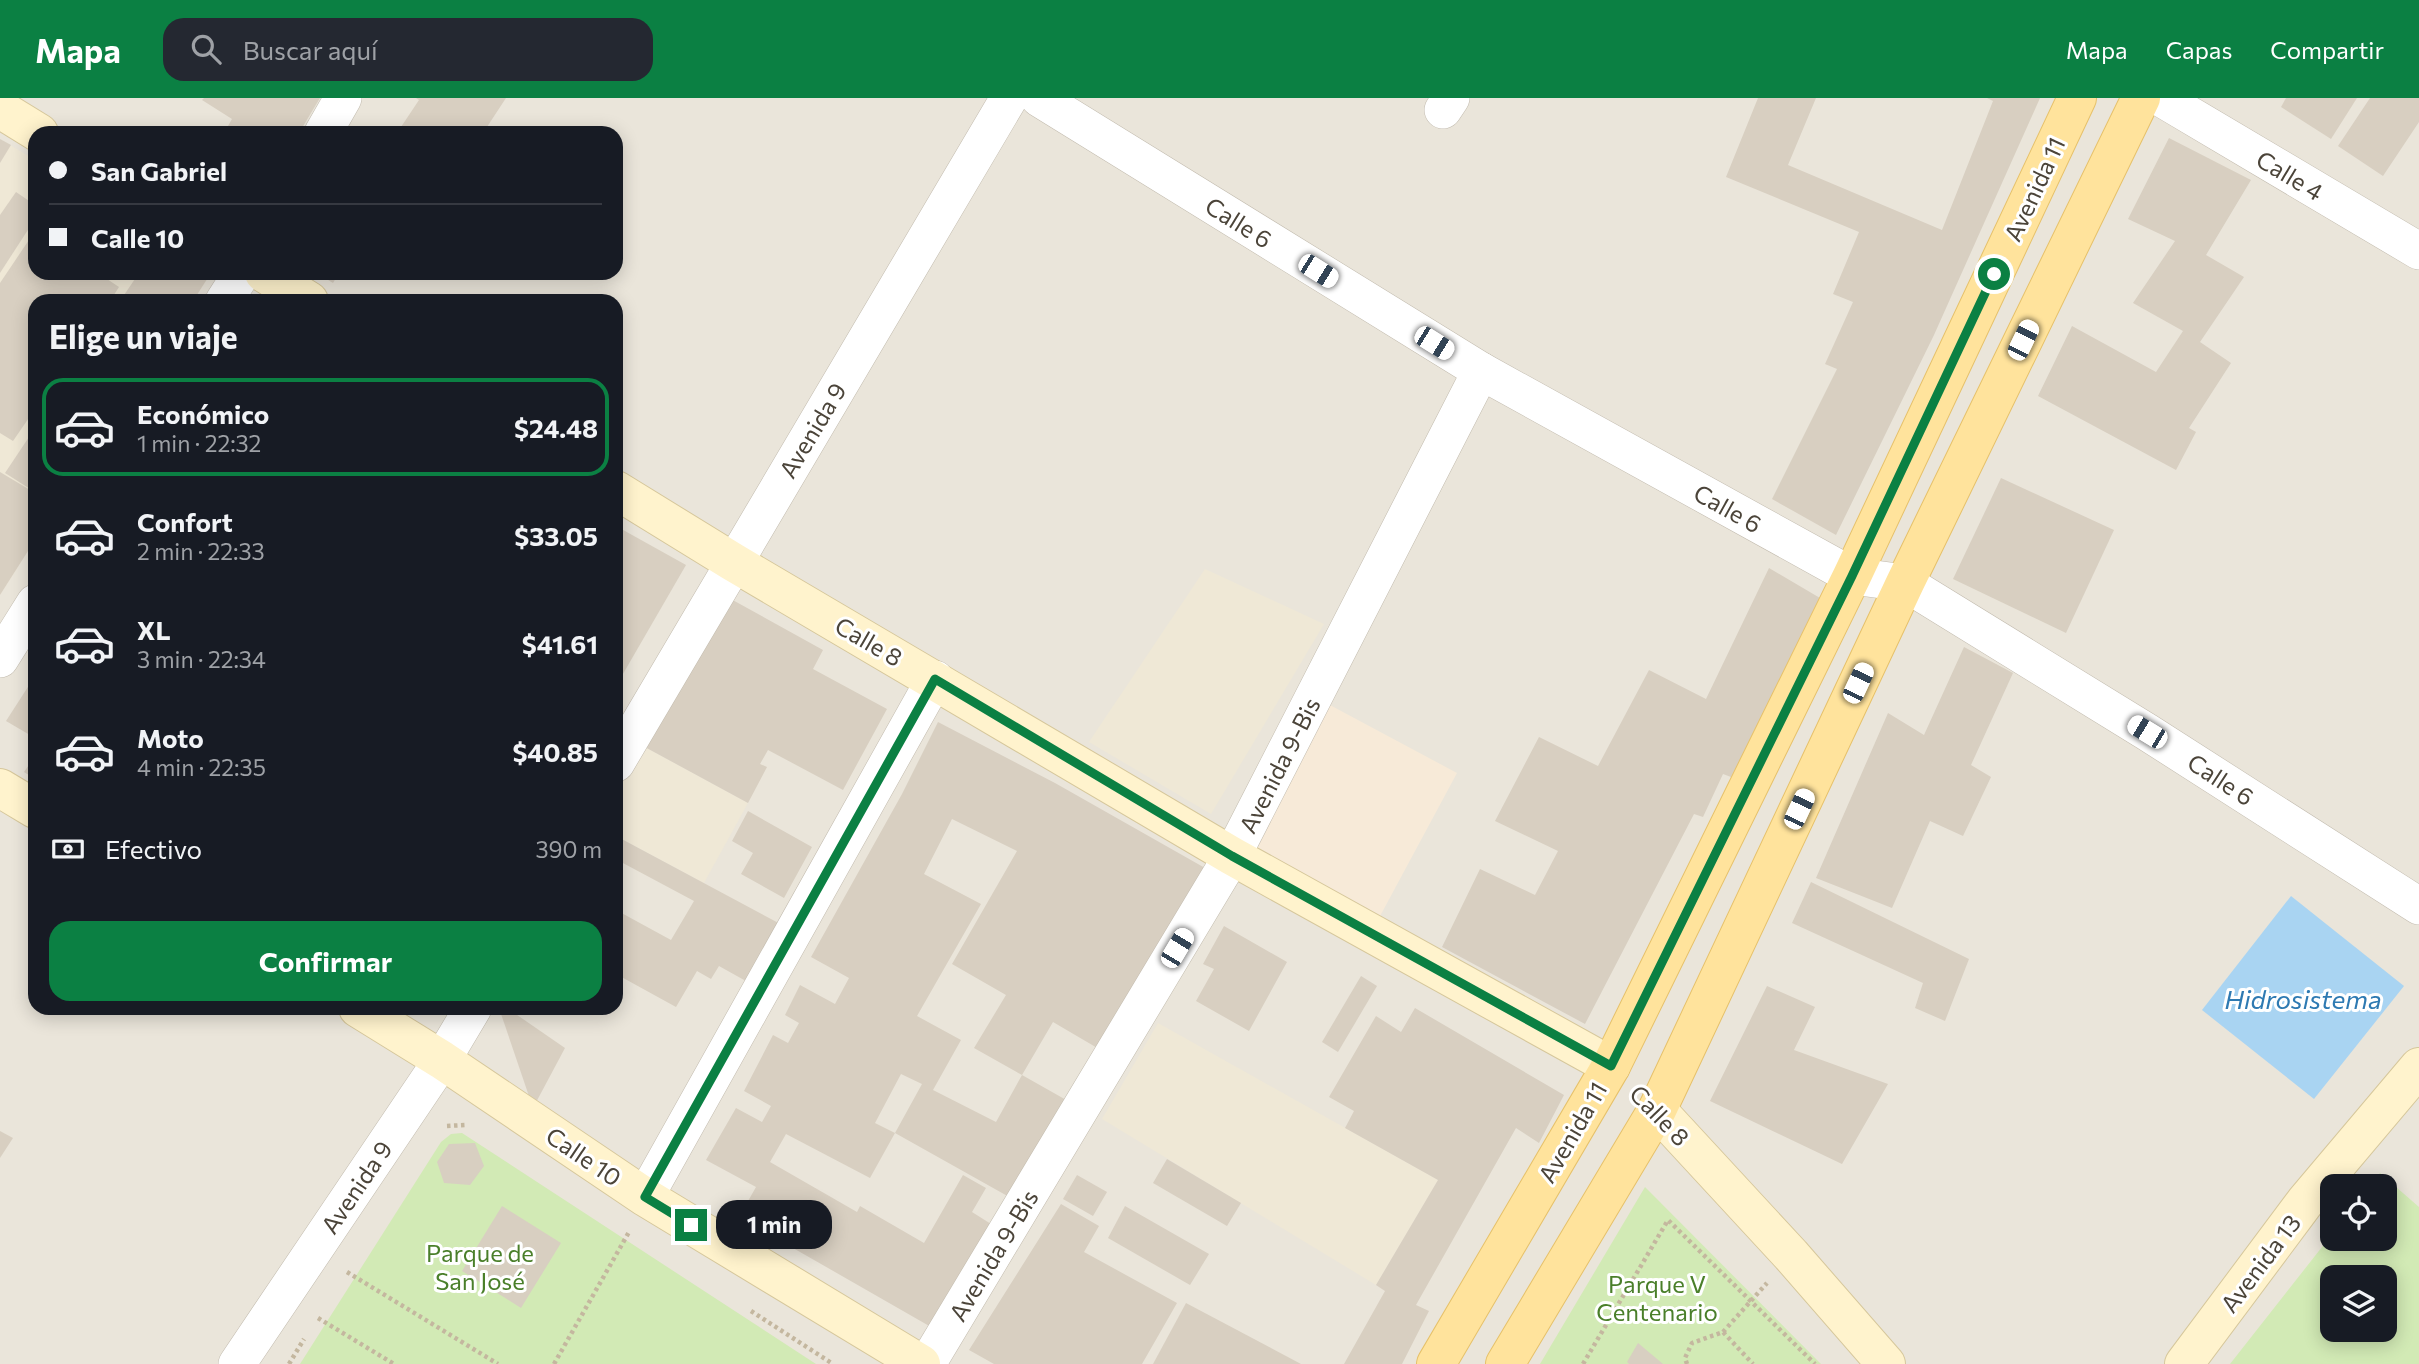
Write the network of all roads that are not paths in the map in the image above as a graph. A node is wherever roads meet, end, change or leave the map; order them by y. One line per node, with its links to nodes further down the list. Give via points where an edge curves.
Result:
1 (343, 98): 9 (street)
2 (1009, 98): 15 (street, Avenida 9)
3 (1039, 98): 13 (street, Calle 6)
4 (2077, 98): 16 (main road, Avenida 11)
5 (2141, 98): 17 (main road)
6 (2161, 98): 10 (street, Calle 4)
7 (0, 109): 8 (main road)
8 (28, 126)
9 (327, 126)
10 (2419, 251)
11 (275, 280): 12 (main road)
12 (298, 294)
13 (1481, 372): 16 (street, Calle 6); 24 (street, Avenida 9-Bis)
14 (623, 494): 15 (main road, Calle 8)
15 (733, 562): 20 (main road, Calle 8); 21 (street, Avenida 9)
16 (1852, 576): 17 (street, Calle 6); 29 (main road, Avenida 11)
17 (1906, 583): 25 (street, Calle 6); 31 (main road)
18 (28, 614): 19 (street)
19 (0, 659)
20 (935, 679): 24 (main road, Calle 8); 32 (street)
21 (623, 751)
22 (0, 788): 23 (main road)
23 (28, 805)
24 (1232, 856): 29 (main road, Calle 8); 35 (street, Avenida 9-Bis)
25 (2419, 906)
26 (369, 1015): 28 (main road, Calle 10)
27 (469, 1015): 28 (street, Avenida 9)
28 (442, 1060): 32 (main road, Calle 10); 33 (street, Avenida 9)
29 (1611, 1066): 31 (main road, Calle 8); 36 (main road, Avenida 11)
30 (2419, 1067): 39 (main road, Avenida 13, via 2305,1202)
31 (1657, 1110): 37 (main road); 38 (main road, Calle 8)
32 (645, 1197): 34 (main road, Calle 10)
33 (236, 1364)
34 (921, 1364)
35 (927, 1364)
36 (1436, 1364)
37 (1505, 1364)
38 (1886, 1364)
39 (2184, 1364)

